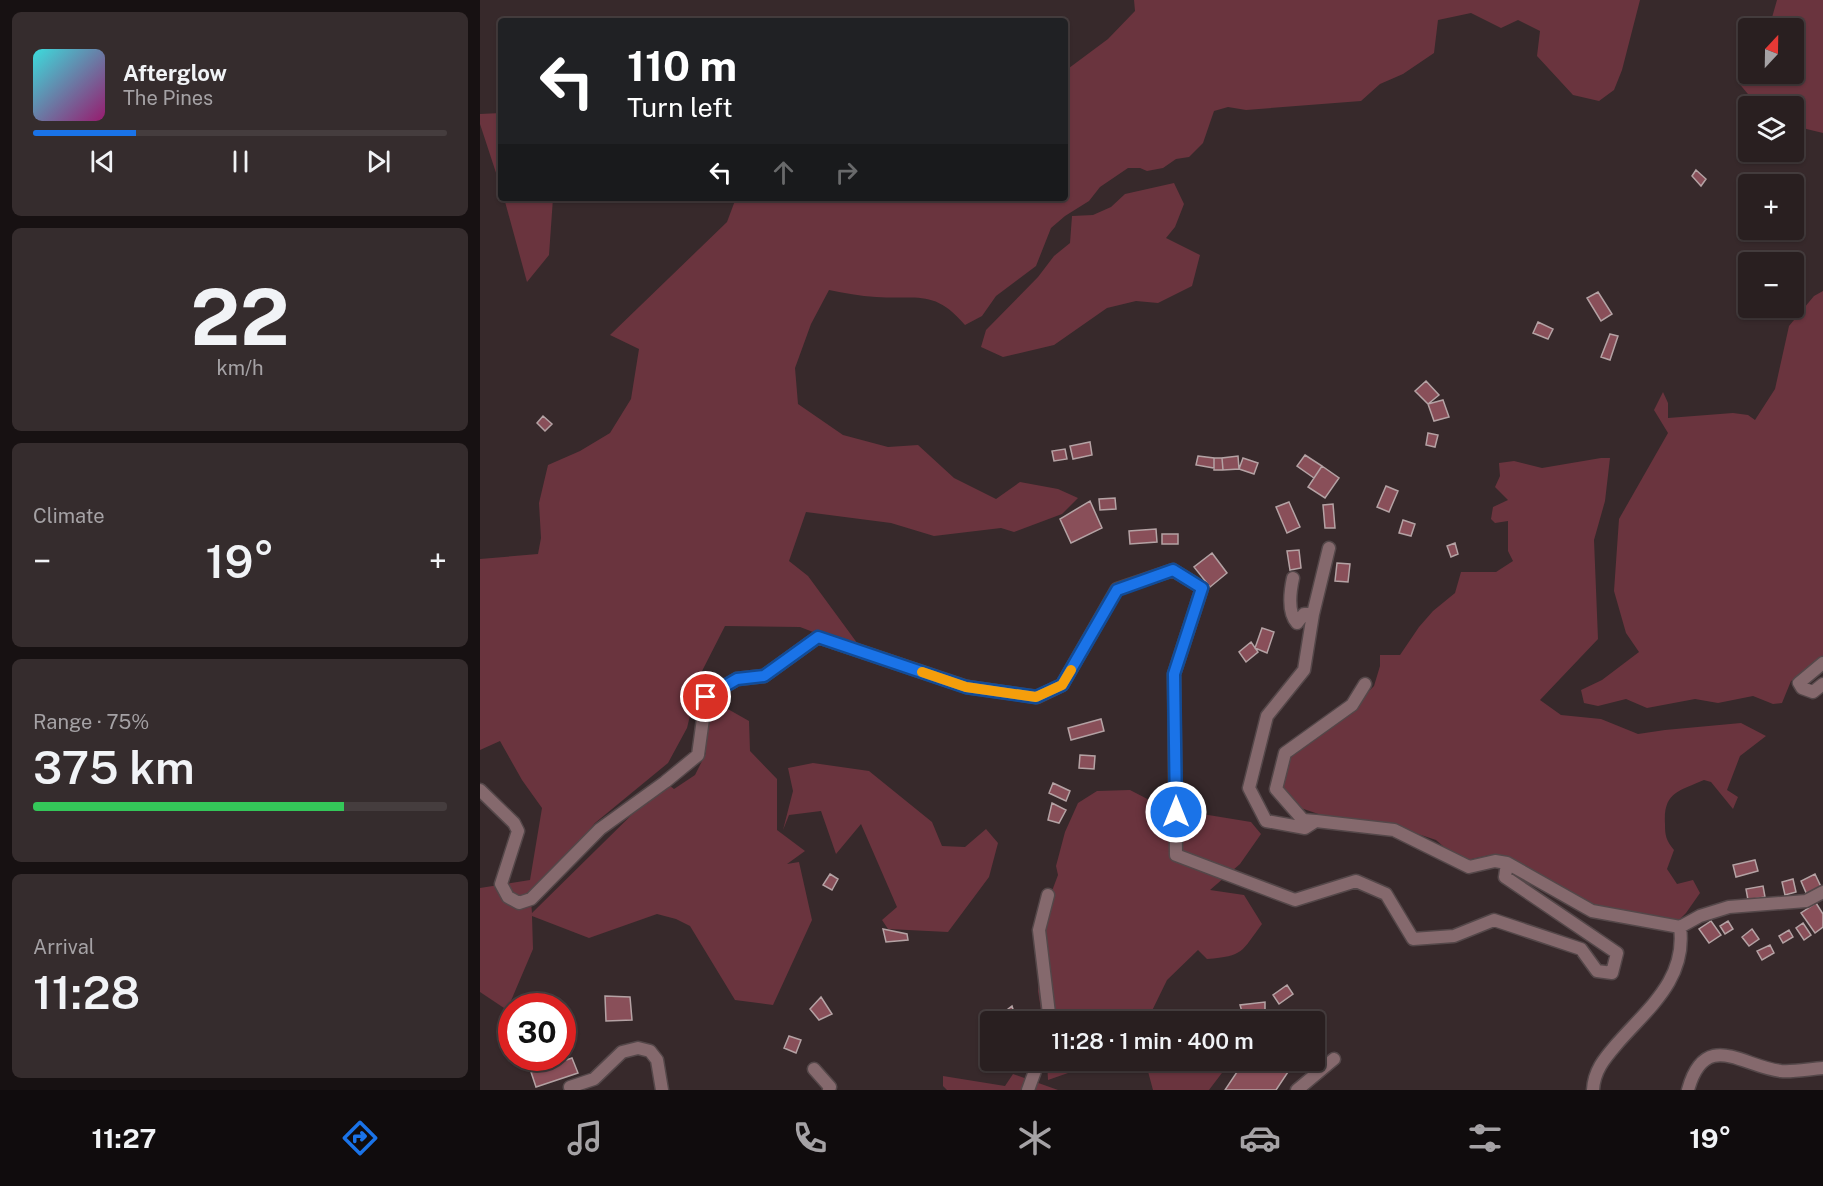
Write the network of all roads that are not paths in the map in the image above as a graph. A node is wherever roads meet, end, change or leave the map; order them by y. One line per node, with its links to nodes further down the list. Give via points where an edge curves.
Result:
1 (1329, 548): 3 (street)
2 (1293, 578): 3 (street, via 1291,617 1297,623 1304,614)
3 (1313, 614): 8 (street, via 1304,670 1267,716 1250,788 1266,821 1305,828)
4 (1823, 663): 6 (street, via 1799,683 1813,692)
5 (1365, 684): 8 (street, via 1352,705 1285,753 1276,789 1303,820)
6 (1823, 684)
7 (480, 790): 9 (street, via 518,831 501,884 508,897 519,903 531,899 600,829 698,755 706,697 737,679 764,676 818,637 966,687 1036,697 1062,685 1117,590 1173,570 1202,588 1174,674 1176,855 1295,900 1356,880 1386,894 1413,939 1454,936 1494,920 1581,949 1597,971 1612,973 1617,953 1505,876)
8 (1316, 821): 9 (street, via 1395,830 1469,867 1495,861)
9 (1507, 863): 12 (street, via 1592,911)
10 (1823, 892): 12 (street, via 1806,901 1729,907)
11 (1048, 895): 13 (street, via 1039,930)
12 (1680, 927): 23 (street, via 1678,960 1665,992 1599,1064)
13 (1049, 1011)
14 (1334, 1059): 22 (street)
15 (1823, 1068): 24 (street, via 1779,1071 1726,1054 1708,1058 1696,1071)
16 (814, 1069): 20 (street)
17 (1036, 1071): 21 (street)
18 (570, 1087): 19 (street, via 594,1078 622,1052 638,1048 650,1051 657,1060)
19 (662, 1090)
20 (830, 1090)
21 (1028, 1090)
22 (1297, 1090)
23 (1593, 1090)
24 (1688, 1090)

